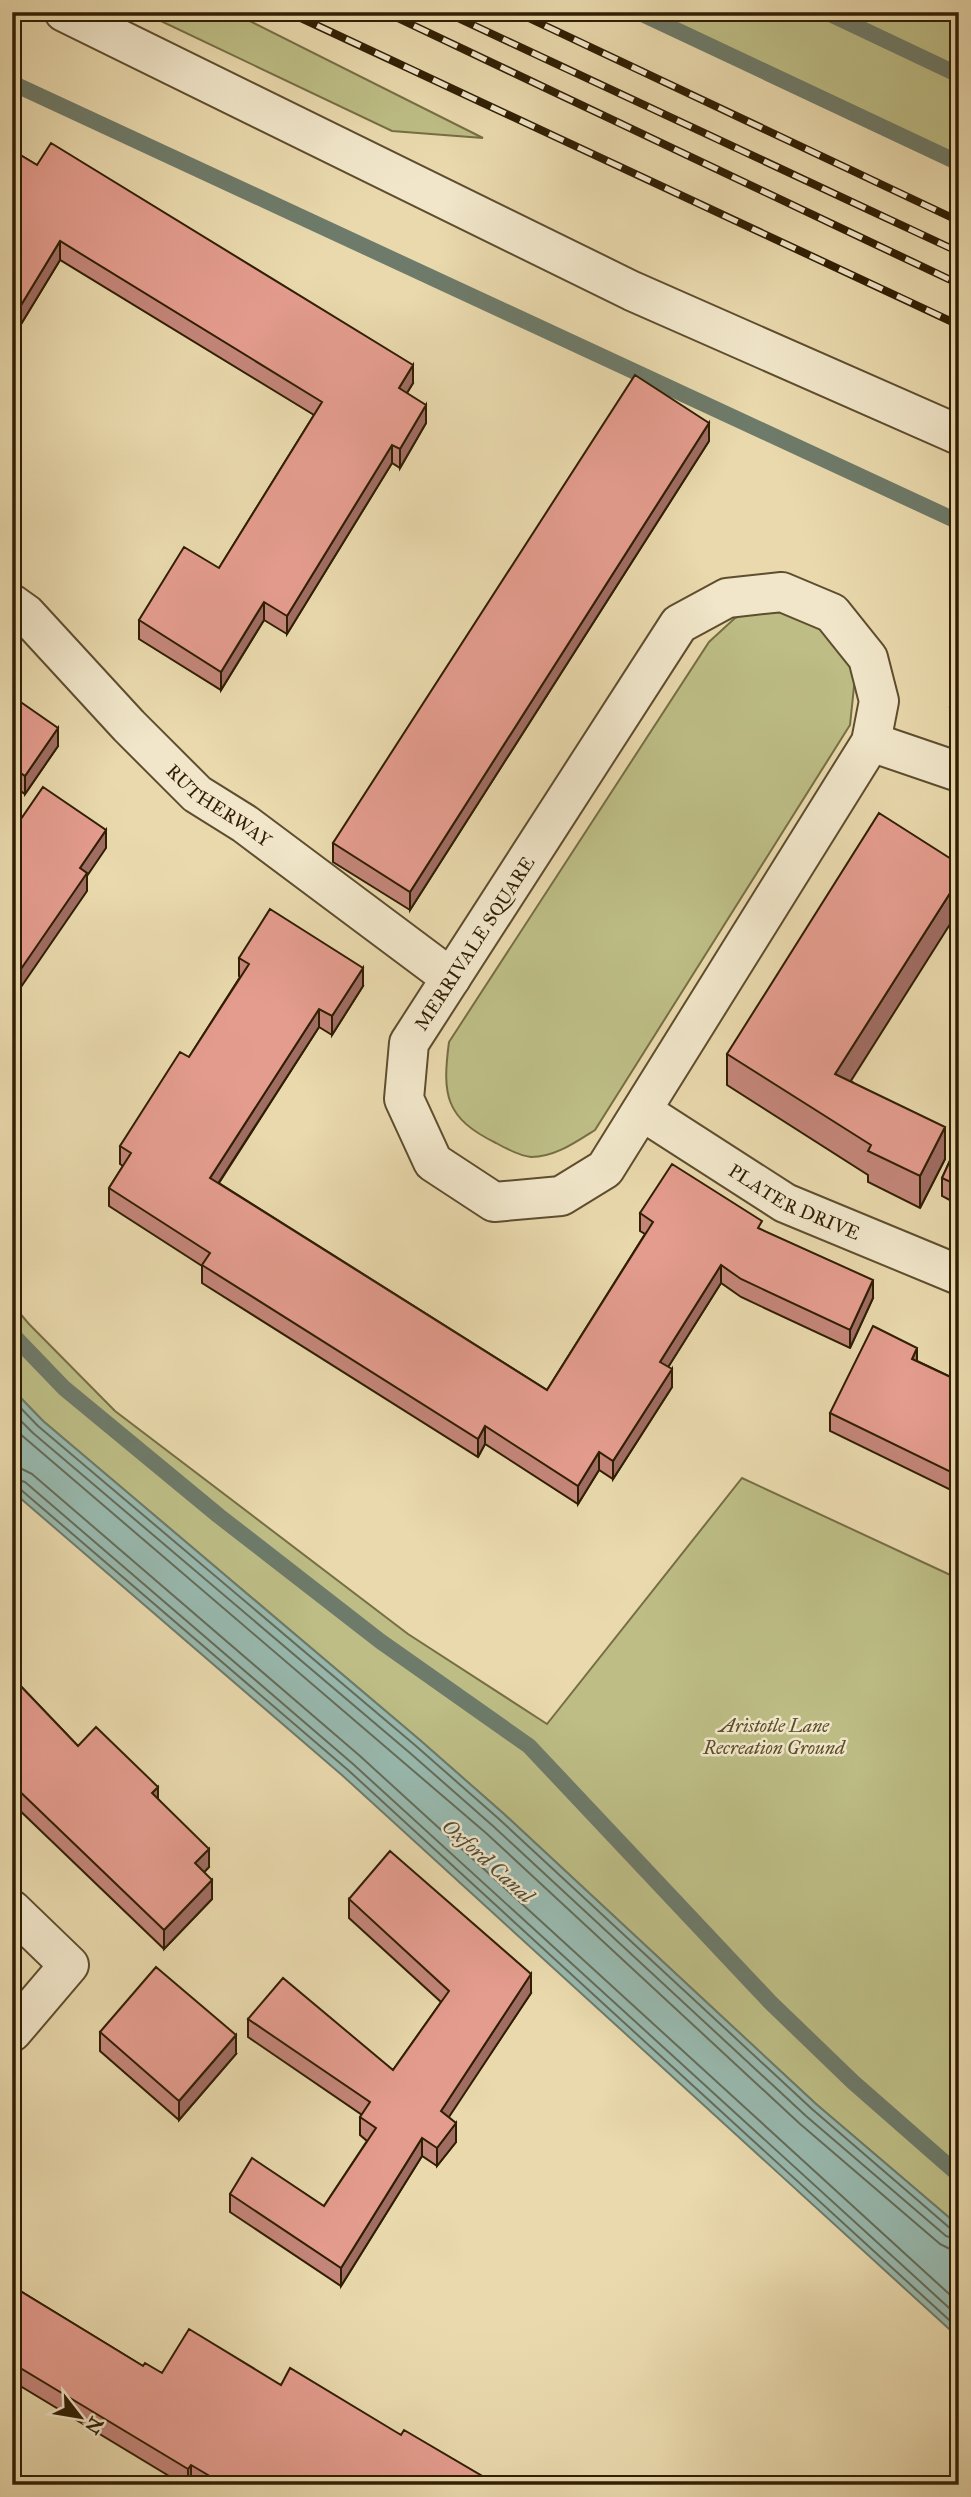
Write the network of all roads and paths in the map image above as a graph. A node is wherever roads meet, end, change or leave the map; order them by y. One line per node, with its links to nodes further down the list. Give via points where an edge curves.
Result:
1 (64, 12): 2 (street, via 632,291)
2 (959, 435)
3 (12, 604): 6 (street, RUTHERWAY, via 197,794 246,824)
4 (871, 742): 5 (street); 6 (street, MERRIVALE SQUARE, via 879,702 868,658 832,613 782,592 727,598 679,624); 7 (street, MERRIVALE SQUARE)
5 (959, 772)
6 (452, 978): 7 (street, MERRIVALE SQUARE, via 409,1043 404,1099 433,1162 494,1202 561,1196 605,1169)
7 (642, 1111): 8 (street, PLATER DRIVE, via 785,1203)
8 (959, 1275)
9 (12, 1910): 10 (street, via 69,1965)
10 (12, 2032)

